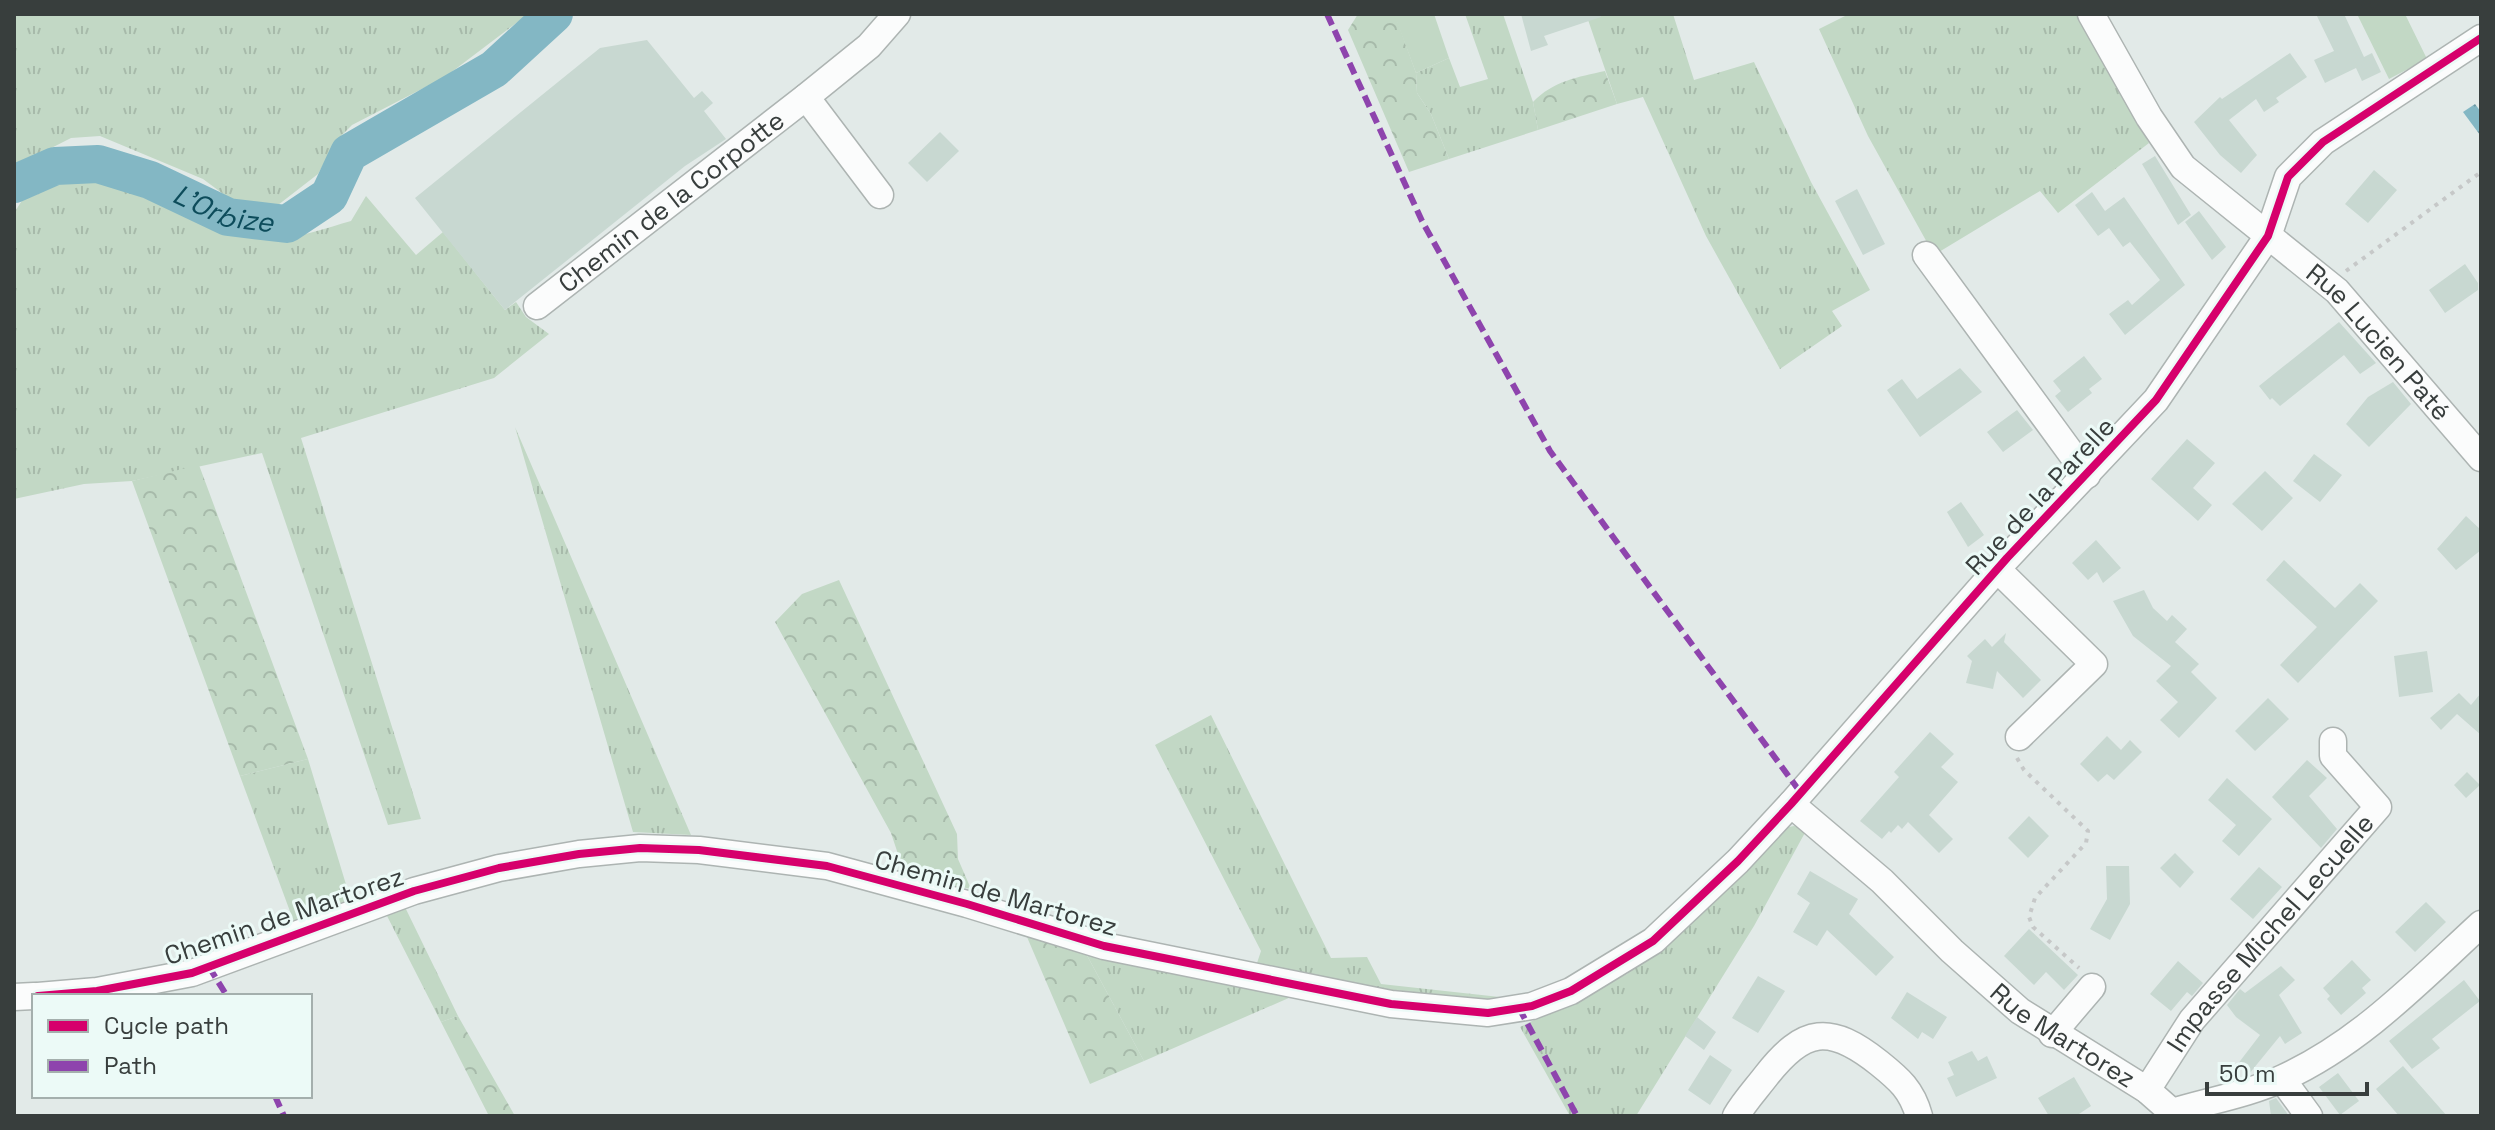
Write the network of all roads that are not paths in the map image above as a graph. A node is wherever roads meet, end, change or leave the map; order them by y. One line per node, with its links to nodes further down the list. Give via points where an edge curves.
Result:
1 (897, 14): 4 (street, Chemin de la Corpotte, via 869,46)
2 (2091, 14): 6 (street, Rue Lucien Paté, via 2183,167)
3 (2481, 38): 6 (street, Rue de la Parelle, via 2302,160 2288,177)
4 (806, 97): 5 (street, Chemin de la Corpotte); 8 (street, Chemin de la Corpotte)
5 (880, 195)
6 (2268, 236): 9 (street, Rue Lucien Paté, via 2337,291); 10 (street, Rue de la Parelle, via 2183,365)
7 (1926, 255): 10 (street)
8 (537, 306)
9 (2481, 458)
10 (2087, 475): 11 (street, Rue de la Parelle)
11 (1997, 569): 12 (street, via 2094,664); 14 (street, Rue de la Parelle)
12 (2019, 737)
13 (2333, 741): 20 (street, Impasse Michel Lecuelle, via 2333,756 2378,807 2192,1020)
14 (1791, 804): 17 (street, Chemin de Martorez, via 1653,941 1571,991 1532,1006 1488,1013 1391,1004 1167,961 827,866 640,848 499,868 414,891 192,973); 18 (street, Rue Martorez)
15 (2481, 924): 19 (street, Rue Martorez, via 2357,1034)
16 (2092, 987): 18 (street)
17 (60, 994)
18 (2052, 1034): 20 (street, Rue Martorez)
19 (2282, 1079): 21 (street, Rue Martorez); 24 (street)
20 (2147, 1090): 21 (street, Rue Martorez)
21 (2165, 1114)
22 (1736, 1116): 23 (street, via 1784,1053 1803,1038 1824,1034 1866,1053 1906,1085)
23 (1919, 1116)
24 (2309, 1116)

